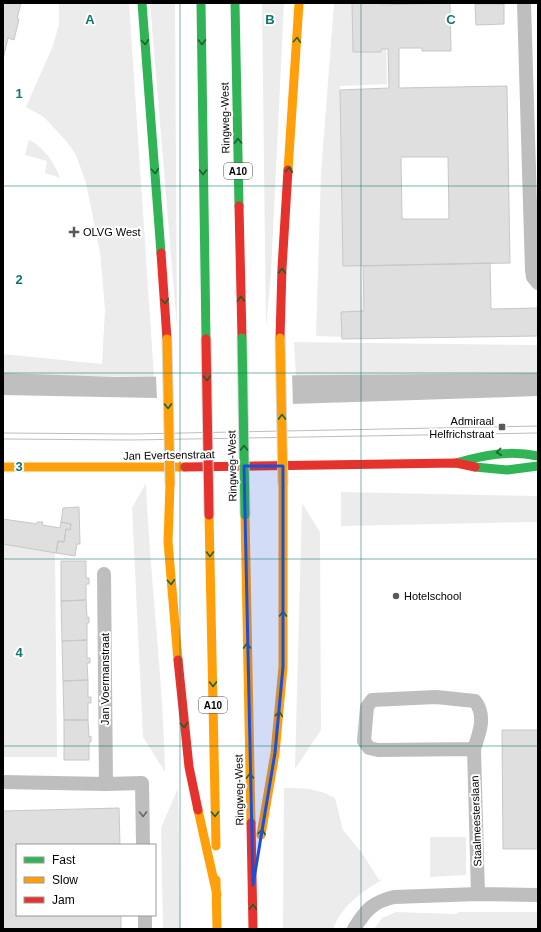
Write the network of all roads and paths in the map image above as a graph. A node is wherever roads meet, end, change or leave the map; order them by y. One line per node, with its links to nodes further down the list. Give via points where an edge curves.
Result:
1 (142, 3): 18 (main road, A10, one-way to 18, bridge, via 167,339 168,542 189,767)
2 (201, 3): 18 (main road, Ringweg-West / A10, one-way to 18, bridge)
3 (235, 3): 16 (main road, Ringweg-West / A10, one-way to 3, bridge)
4 (299, 3): 16 (main road, A10, one-way to 4, bridge, via 275,753 283,667 280,338)
5 (524, 3): 6 (street, via 532,270)
6 (537, 282)
7 (538, 456): 8 (main road, Jan Evertsenstraat, one-way to 8, via 505,451)
8 (456, 463): 9 (main road, Jan Evertsenstraat, via 499,471); 10 (main road, Jan Evertsenstraat, via 150,468)
9 (538, 466)
10 (3, 467)
11 (104, 574): 14 (street, Jan Voermanstraat)
12 (474, 749): 12 (street, Staalmeesterslaan, via 482,717 480,707 474,701 436,697 372,700 367,707 364,741 369,748); 17 (street, Staalmeesterslaan)
13 (3, 782): 14 (street)
14 (106, 784): 15 (street, one-way to 15, via 142,783)
15 (143, 844)
16 (252, 885): 23 (main road, Ringweg-West / A10, one-way to 16)
17 (478, 894): 19 (street); 24 (street, via 394,897 366,910)
18 (217, 895): 22 (main road, Ringweg-West / A10)
19 (538, 895)
20 (145, 916): 21 (street)
21 (145, 929)
22 (217, 929)
23 (253, 929)
24 (354, 929)

